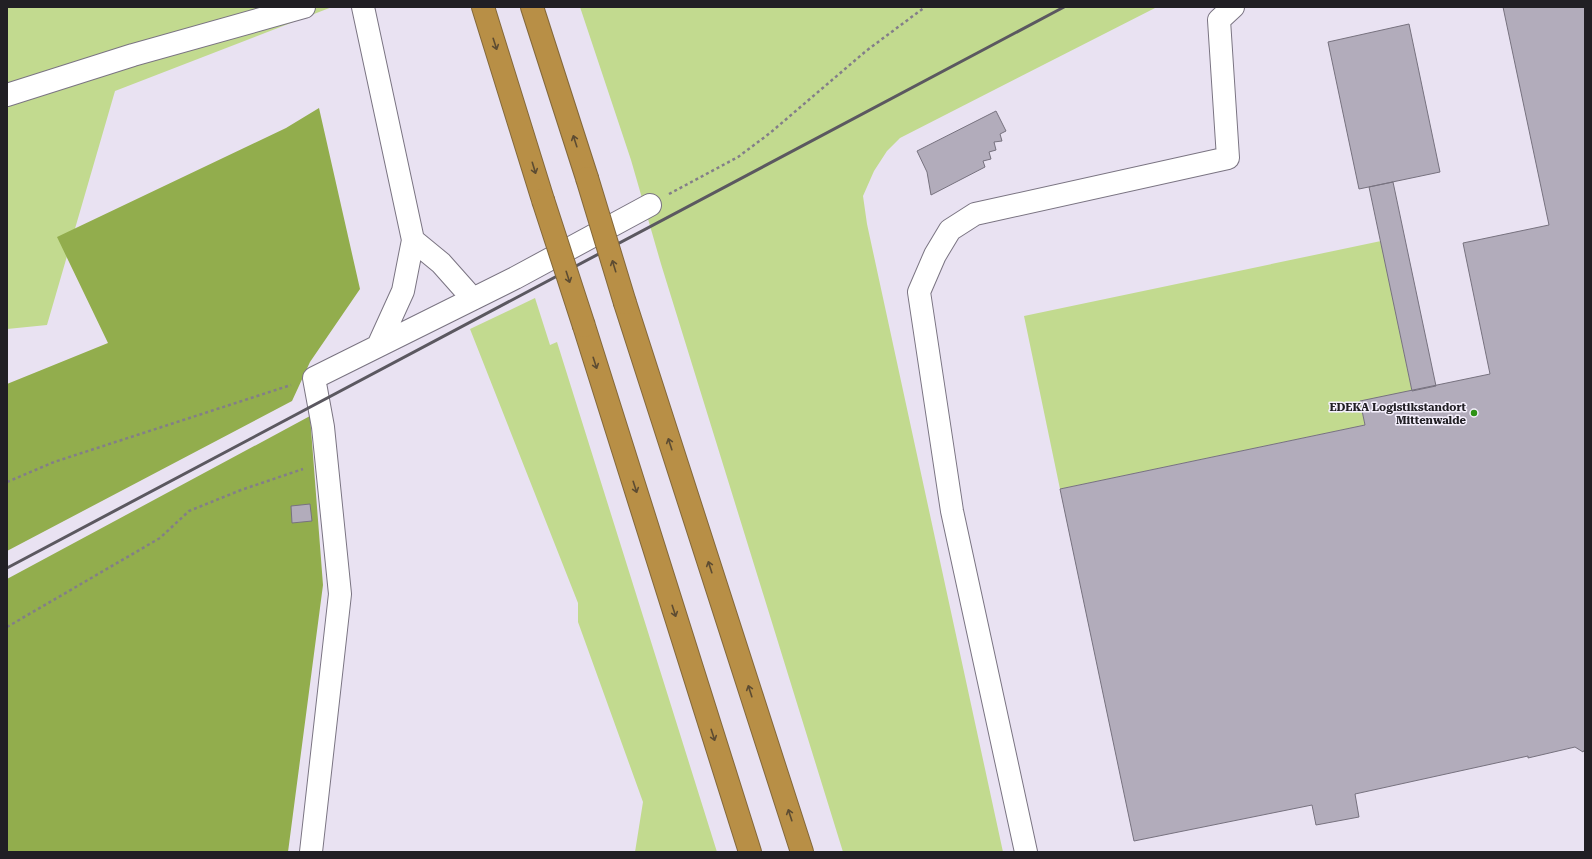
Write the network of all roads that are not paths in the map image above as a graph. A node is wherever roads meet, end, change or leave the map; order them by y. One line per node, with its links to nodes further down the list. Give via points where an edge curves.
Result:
1 (304, 7): 6 (lane, via 133,55)
2 (363, 7): 8 (lane)
3 (483, 7): 12 (highway, one-way to 12, bridge)
4 (532, 7): 13 (highway, one-way to 4, bridge)
5 (1233, 7): 14 (lane, via 1219,20 1228,158 975,214 950,230 935,255 919,292 952,511)
6 (7, 95)
7 (650, 205): 9 (lane)
8 (414, 240): 9 (lane, via 441,263); 10 (lane, via 403,291)
9 (473, 299): 10 (lane)
10 (378, 346): 11 (lane, via 314,378 323,427 340,594)
11 (311, 852)
12 (750, 852)
13 (802, 852)
14 (1026, 852)

